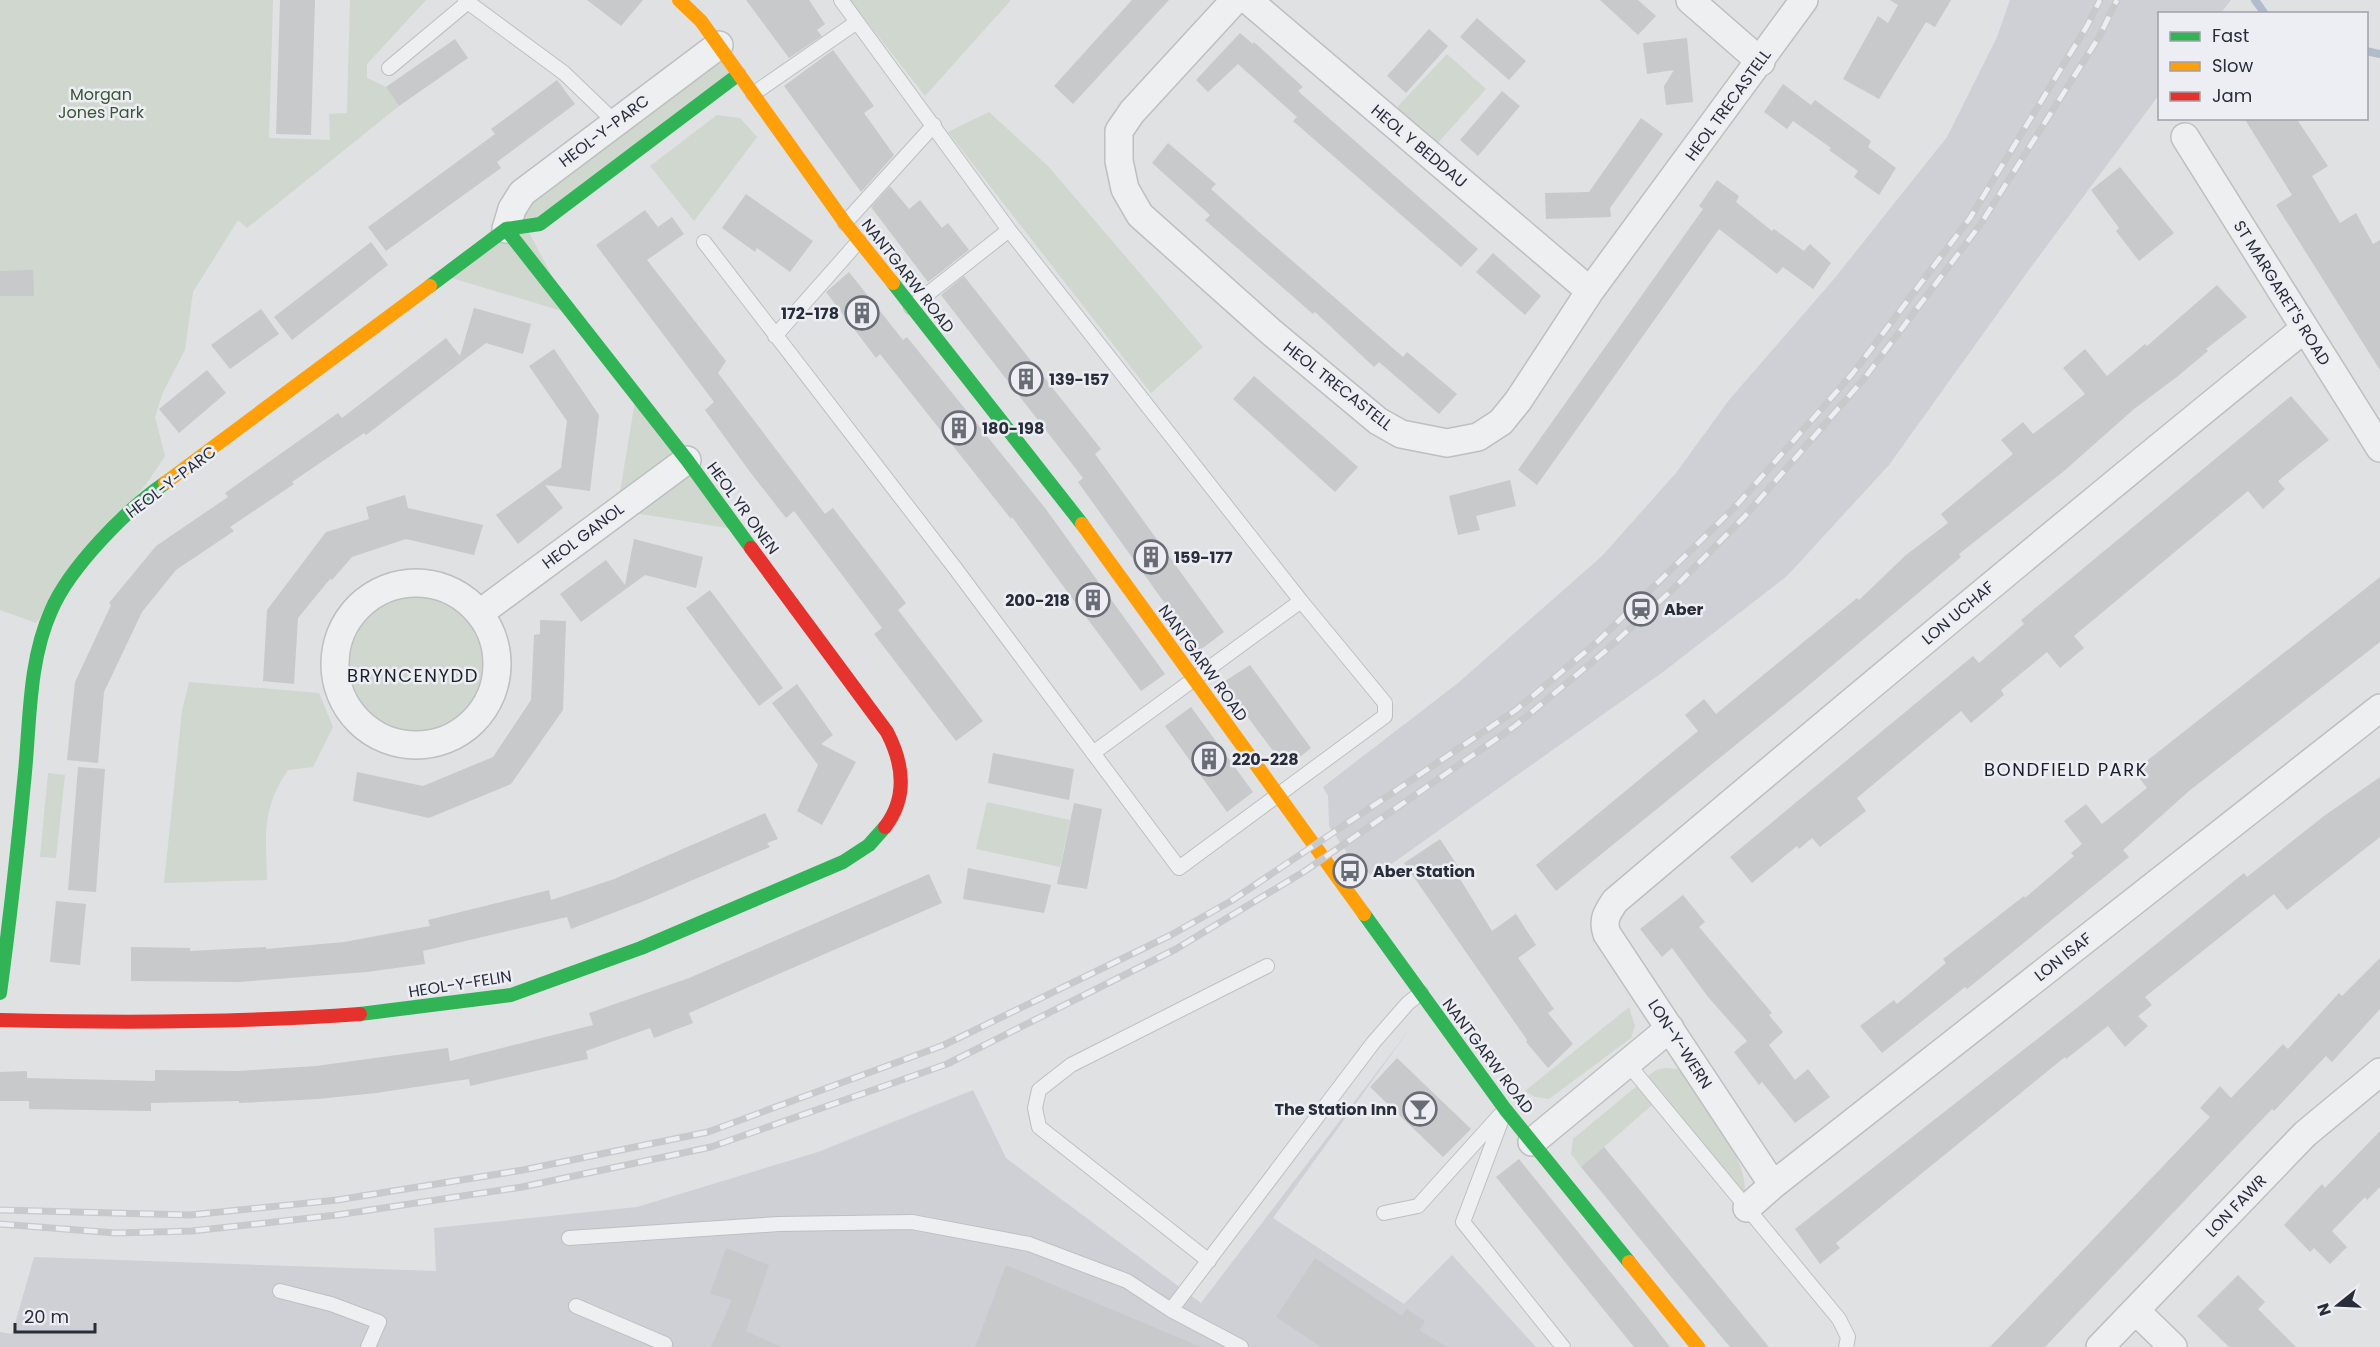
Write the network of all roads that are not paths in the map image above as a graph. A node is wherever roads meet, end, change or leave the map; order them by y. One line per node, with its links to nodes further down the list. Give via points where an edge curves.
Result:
1 (679, 0): 9 (street, NANTGARW ROAD)
2 (841, 0): 8 (lane)
3 (1235, 0): 22 (street, HEOL TRECASTELL, via 1132,111 1119,131 1119,161 1125,189 1140,215 1378,421 1401,434 1447,443 1478,437 1501,422 1518,401)
4 (1248, 0): 22 (street, HEOL Y BEDDAU)
5 (1690, 0): 10 (street)
6 (1804, 0): 10 (street, HEOL TRECASTELL)
7 (466, 1): 11 (lane); 14 (lane, via 564,73)
8 (857, 22): 13 (lane); 15 (lane)
9 (718, 45): 12 (street, NANTGARW ROAD); 14 (street, HEOL-Y-PARC)
10 (1761, 62): 22 (street, HEOL TRECASTELL)
11 (389, 68)
12 (739, 74): 13 (street, NANTGARW ROAD); 18 (street, HEOL-Y-PARC, via 540,224)
13 (753, 94): 17 (street, NANTGARW ROAD)
14 (616, 123): 18 (street, HEOL-Y-PARC, via 522,193)
15 (934, 125): 17 (lane); 19 (lane)
16 (2184, 137): 24 (street, ST MARGARET'S ROAD)
17 (845, 223): 20 (street, NANTGARW ROAD)
18 (506, 230): 27 (street, HEOL YR ONEN); 37 (street, HEOL-Y-PARC, via 151,494 109,531 51,610 33,684 15,885)
19 (1009, 230): 23 (lane); 28 (lane)
20 (859, 241): 23 (street, NANTGARW ROAD); 25 (lane)
21 (704, 242): 25 (lane)
22 (1590, 291)
23 (911, 307): 30 (street, NANTGARW ROAD, via 1058,492)
24 (2304, 329): 26 (street, ST MARGARET'S ROAD); 35 (street, LON UCHAF)
25 (775, 336): 32 (lane)
26 (2380, 448)
27 (687, 460): 29 (street, HEOL GANOL); 34 (street, HEOL YR ONEN, via 887,732 900,761 902,778 898,805)
28 (1301, 601): 30 (lane); 33 (lane, via 1385,703 1384,716)
29 (480, 613): 29 (street, via 464,597 441,586 415,582 390,586 367,598 350,616 338,639 334,665 339,690 352,715 373,734 400,745 428,746 454,737 477,720 492,696 498,668 495,640)
30 (1194, 679): 32 (lane); 33 (street, NANTGARW ROAD)
31 (2380, 708): 45 (street, LON ISAF)
32 (1093, 753): 33 (lane, via 1179,867)
33 (1278, 792): 38 (street, NANTGARW ROAD)
34 (888, 826): 39 (street, HEOL-Y-FELIN, via 867,850 843,861 641,948 511,994 365,1014 258,1023)
35 (1615, 901): 40 (street, LON-Y-WERN, via 1603,924 1607,934)
36 (1267, 966): 49 (lane, via 1071,1065 1039,1090 1035,1108 1039,1128)
37 (0, 993)
38 (1421, 993): 43 (street, NANTGARW ROAD); 49 (lane, via 1373,1043)
39 (0, 1020)
40 (1670, 1028): 41 (street); 45 (street, LON-Y-WERN)
41 (1628, 1064): 44 (street); 46 (lane)
42 (2380, 1072): 53 (street, LON FAWR, via 2304,1134)
43 (1505, 1109): 44 (street, NANTGARW ROAD); 47 (lane, via 1418,1206); 57 (lane, via 1463,1222)
44 (1532, 1142): 58 (street, NANTGARW ROAD)
45 (1773, 1185): 46 (street, LON ISAF)
46 (1747, 1208): 59 (lane, via 1839,1319 1848,1337)
47 (1384, 1213)
48 (569, 1238): 52 (lane, via 779,1224 912,1222 1029,1244 1127,1281)
49 (1209, 1261): 52 (lane)
50 (280, 1291): 54 (lane, via 379,1322)
51 (576, 1306): 55 (lane, via 665,1344)
52 (1171, 1310): 56 (lane)
53 (2136, 1311): 60 (street, LON FAWR); 61 (street)
54 (368, 1347)
55 (664, 1347)
56 (1241, 1347)
57 (1563, 1347)
58 (1698, 1347)
59 (1846, 1347)
60 (2100, 1347)
61 (2173, 1347)

